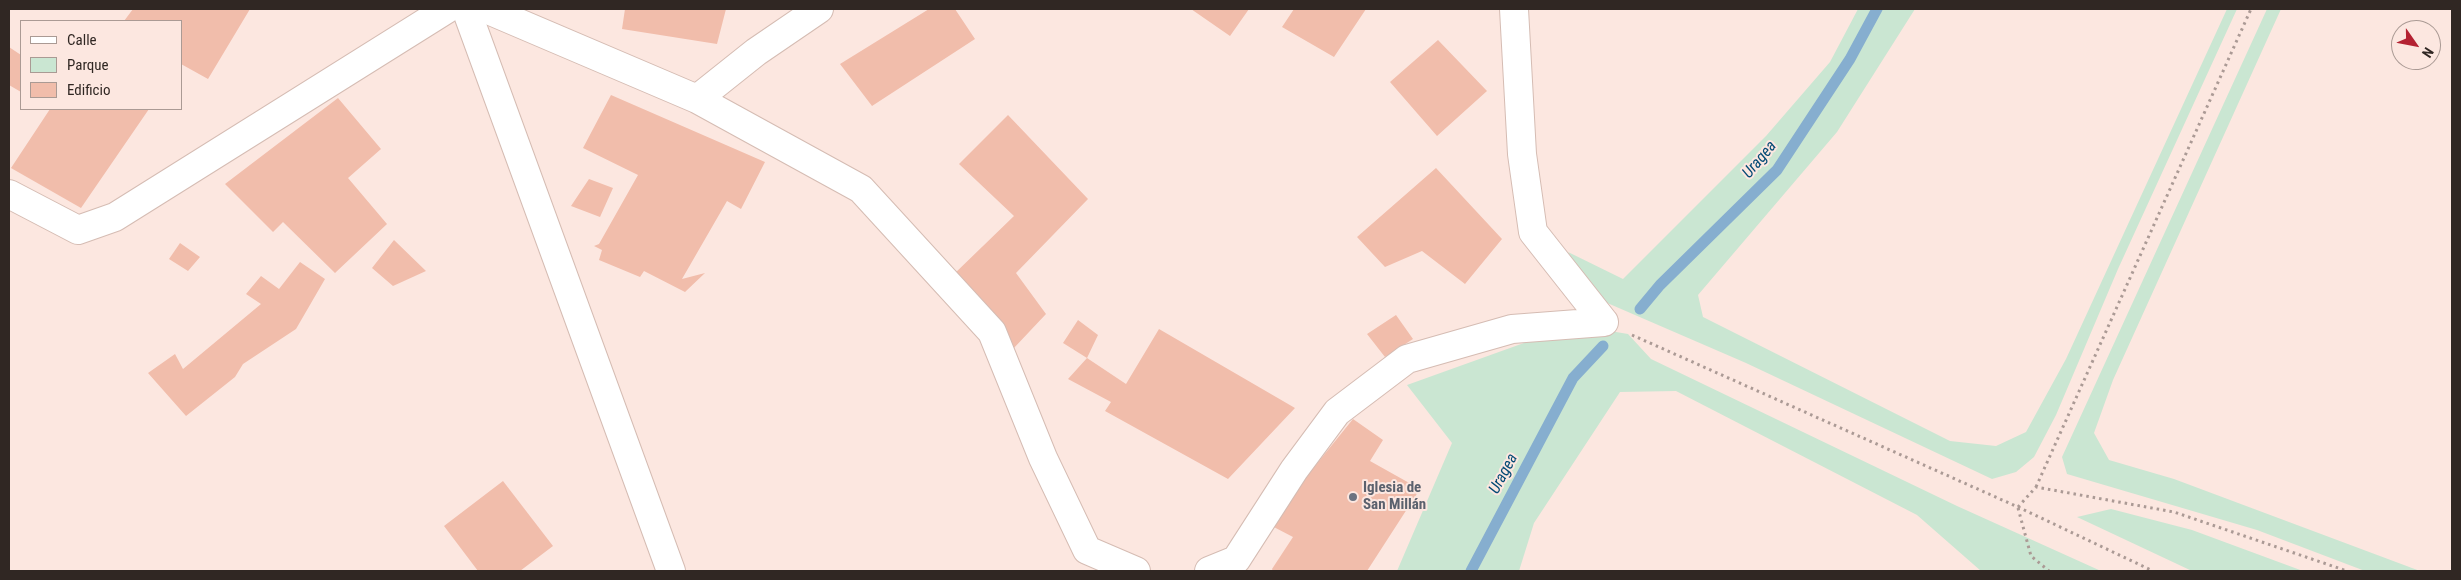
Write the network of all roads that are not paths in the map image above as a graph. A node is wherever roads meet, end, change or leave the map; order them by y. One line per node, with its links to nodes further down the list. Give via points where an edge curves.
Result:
1 (447, 9): 7 (street, via 115,217 78,230)
2 (466, 9): 8 (street)
3 (486, 9): 6 (street)
4 (819, 9): 6 (street)
5 (1514, 9): 10 (street, via 1522,154 1533,232 1604,322 1512,329 1407,358 1338,412 1294,470 1236,560)
6 (697, 98): 9 (street, via 861,189 868,196 992,332 1043,458 1087,550)
7 (9, 194)
8 (671, 571)
9 (1136, 571)
10 (1209, 571)

